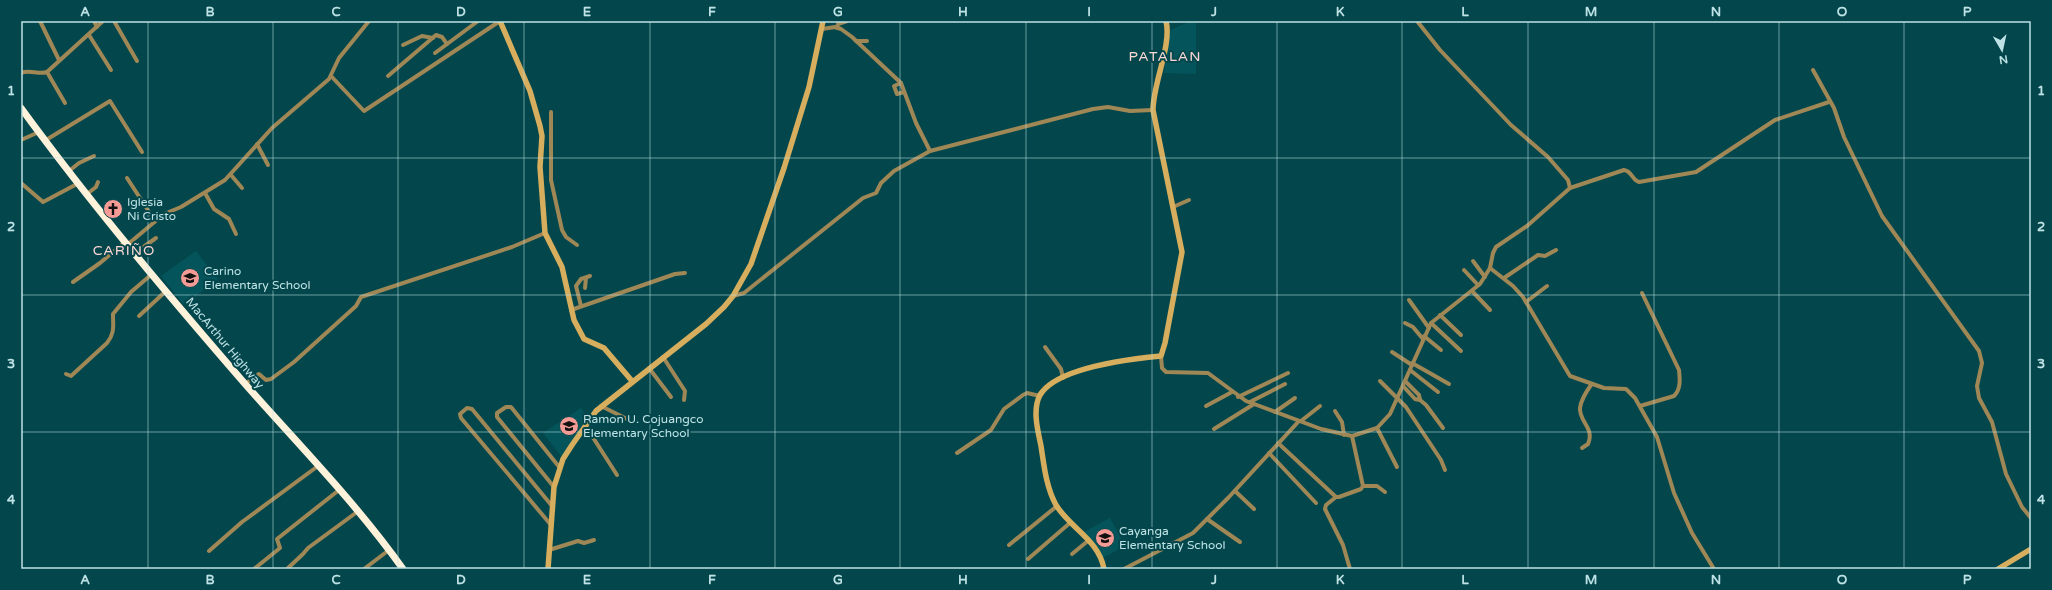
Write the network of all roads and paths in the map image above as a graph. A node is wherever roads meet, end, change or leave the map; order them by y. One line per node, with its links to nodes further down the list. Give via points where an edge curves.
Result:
1 (40, 21): 22 (street)
2 (94, 21): 12 (street)
3 (103, 21): 12 (street)
4 (114, 21): 23 (street)
5 (369, 21): 28 (street, via 339,58)
6 (478, 21): 19 (street)
7 (500, 21): 28 (street, via 364,110); 50 (street, via 530,91 540,126)
8 (823, 21): 14 (street)
9 (847, 21): 13 (street, via 838,24)
10 (1166, 21): 34 (street, via 1167,35 1154,91)
11 (1417, 21): 54 (street, via 1440,50 1511,125 1548,157 1568,180)
12 (97, 27): 15 (street)
13 (837, 28): 14 (street); 17 (street)
14 (822, 29): 81 (street, via 809,87 774,199 751,264)
15 (89, 35): 22 (street); 24 (street)
16 (433, 38): 19 (street, via 439,34); 20 (street, via 422,36); 29 (street)
17 (856, 41): 18 (street); 30 (street)
18 (867, 41)
19 (447, 44): 21 (street)
20 (403, 45)
21 (435, 53)
22 (59, 60): 26 (street)
23 (137, 61)
24 (111, 70)
25 (1813, 70): 32 (street)
26 (47, 72): 27 (street); 33 (street)
27 (21, 73)
28 (331, 76): 40 (street)
29 (388, 76)
30 (901, 82): 31 (street); 31 (street, via 894,87 894,91 897,94)
31 (904, 92): 41 (street)
32 (1829, 102): 54 (street, via 1775,120 1691,173 1639,182 1635,181 1629,171 1624,170); 157 (street, via 1834,108 1844,136 1882,216 1979,351 1982,363 1978,394 1992,422 2006,474 2022,507)
33 (65, 103)
34 (1153, 110): 41 (street, via 1093,109); 58 (street)
35 (22, 112): 37 (highway, MacArthur Highway)
36 (551, 112): 48 (street)
37 (40, 132): 38 (street); 39 (highway, MacArthur Highway)
38 (21, 140)
39 (46, 140): 42 (street, via 110,101); 45 (highway, MacArthur Highway)
40 (257, 144): 44 (street); 46 (street)
41 (930, 151): 81 (street, via 894,171 881,183 876,193 863,198 744,293)
42 (142, 152)
43 (94, 156): 45 (street)
44 (268, 165)
45 (69, 171): 52 (highway, MacArthur Highway)
46 (231, 175): 53 (street); 55 (street)
47 (127, 178): 59 (street)
48 (551, 180): 50 (street); 64 (street, via 562,230 566,237)
49 (98, 182): 56 (street)
50 (542, 182): 60 (street)
51 (21, 183): 52 (street, via 43,202)
52 (77, 184): 56 (highway, MacArthur Highway)
53 (242, 188)
54 (1570, 188): 68 (street, via 1527,226 1496,247)
55 (205, 193): 59 (street); 61 (street, via 214,209 229,219)
56 (87, 194): 63 (highway, MacArthur Highway)
57 (1189, 200): 58 (street)
58 (1173, 207): 98 (street, via 1182,257)
59 (155, 221): 63 (street)
60 (545, 233): 85 (street, via 562,267); 108 (street, via 512,247 361,297 356,306 269,381 259,374)
61 (236, 234)
62 (156, 238): 66 (street)
63 (126, 244): 66 (highway, MacArthur Highway); 74 (street)
64 (577, 245)
65 (1556, 250): 73 (street, via 1546,256 1538,255)
66 (134, 253): 71 (highway, MacArthur Highway)
67 (1473, 261): 72 (street)
68 (1490, 268): 72 (street); 73 (street)
69 (1464, 270): 75 (street)
70 (686, 273): 84 (street, via 675,274)
71 (152, 274): 78 (highway, MacArthur Highway); 103 (street, via 131,292 113,314 115,326 107,343 71,376)
72 (1485, 277): 75 (street)
73 (1504, 278): 83 (street)
74 (72, 282)
75 (1478, 285): 79 (street)
76 (1547, 286): 83 (street)
77 (585, 288): 84 (street, via 588,277 576,286)
78 (166, 291): 88 (street); 108 (highway, MacArthur Highway)
79 (1472, 291): 86 (street); 87 (street)
80 (1642, 293): 126 (street, via 1679,370 1680,378 1674,396)
81 (733, 296): 99 (street, via 706,324)
82 (1409, 300): 91 (street)
83 (1526, 302): 111 (street, via 1565,371 1570,376)
84 (581, 306): 85 (street)
85 (571, 310): 105 (street, via 584,339 604,348)
86 (1490, 310)
87 (1440, 315): 90 (street); 92 (street)
88 (139, 316)
89 (1405, 323): 93 (street)
90 (1431, 323): 91 (street); 96 (street)
91 (1429, 328): 93 (street)
92 (1461, 335)
93 (1423, 338): 95 (street); 100 (street)
94 (1045, 347): 104 (street, via 1061,368)
95 (1441, 350)
96 (1461, 351)
97 (1392, 352): 100 (street)
98 (1161, 356): 104 (street, via 1112,361); 113 (street, via 1162,368 1166,372 1205,372)
99 (663, 357): 101 (street); 119 (street, via 685,391)
100 (1411, 366): 107 (street); 110 (street); 114 (street)
101 (649, 368): 105 (street); 116 (street)
102 (1288, 373): 117 (street)
103 (66, 374)
104 (1063, 378): 115 (street, via 1053,382)
105 (632, 381): 123 (street)
106 (1380, 381): 120 (street)
107 (1405, 381): 112 (street); 121 (street, via 1419,395)
108 (245, 384): 141 (highway, MacArthur Highway)
109 (1285, 384): 122 (street)
110 (1448, 384)
111 (1591, 385): 126 (street, via 1626,389); 138 (street, via 1580,408 1590,433 1588,444)
112 (1403, 386): 120 (street); 121 (street, via 1415,399)
113 (1232, 392): 117 (street); 124 (street)
114 (1438, 392)
115 (1040, 396): 139 (street, via 1023,395 1004,408 991,430); 154 (street, via 1036,410 1037,425 1047,478)
116 (671, 397)
117 (1238, 397): 122 (street)
118 (1296, 398): 128 (street)
119 (684, 400)
120 (1397, 400): 132 (street, via 1386,420); 144 (street, via 1406,407)
121 (1420, 400): 133 (street)
122 (1251, 403): 128 (street); 134 (street)
123 (601, 406): 129 (street); 131 (street)
124 (1206, 406)
125 (1320, 406): 130 (street)
126 (1640, 406): 179 (street, via 1657,437 1674,493 1687,522)
127 (1335, 410): 135 (street, via 1342,422)
128 (1275, 412): 130 (street)
129 (627, 419)
130 (1300, 421): 135 (street); 137 (street)
131 (585, 425): 143 (street); 145 (street)
132 (1377, 428): 136 (street); 142 (street)
133 (1444, 428)
134 (1214, 429)
135 (1344, 435): 136 (street)
136 (1352, 436): 146 (street)
137 (1278, 443): 140 (street); 151 (street)
138 (1582, 448)
139 (957, 453)
140 (1269, 453): 149 (street); 152 (street)
141 (318, 466): 148 (highway, MacArthur Highway); 168 (street, via 242,522)
142 (1398, 467)
143 (560, 468): 147 (street); 147 (street, via 511,408 506,407 497,413 497,417)
144 (1445, 470)
145 (617, 475)
146 (1363, 486): 150 (street, via 1377,486); 151 (street, via 1361,489)
147 (554, 487): 153 (street)
148 (339, 490): 156 (highway, MacArthur Highway); 171 (street, via 277,539 280,548)
149 (1235, 491): 155 (street); 158 (street)
150 (1385, 492)
151 (1336, 497): 178 (street, via 1325,509 1343,546)
152 (1316, 503)
153 (552, 506): 160 (street); 160 (street, via 472,409 467,408 460,414)
154 (1057, 506): 159 (street); 164 (street)
155 (1254, 509)
156 (357, 512): 166 (highway, MacArthur Highway); 172 (street, via 308,548)
157 (2031, 518)
158 (1207, 519): 163 (street); 177 (street, via 1191,534)
159 (1071, 522): 162 (street); 170 (street)
160 (551, 525): 167 (street)
161 (594, 540): 167 (street, via 584,543 578,541)
162 (1089, 540): 169 (street); 176 (street, via 1099,552)
163 (1240, 542)
164 (1009, 545)
165 (2031, 549): 180 (street)
166 (388, 550): 173 (street); 174 (highway, MacArthur Highway)
167 (549, 550): 175 (street)
168 (209, 551)
169 (1072, 554)
170 (1028, 559)
171 (254, 569)
172 (287, 569)
173 (364, 569)
174 (403, 569)
175 (548, 569)
176 (1104, 569)
177 (1124, 569)
178 (1350, 569)
179 (1714, 569)
180 (1998, 569)

